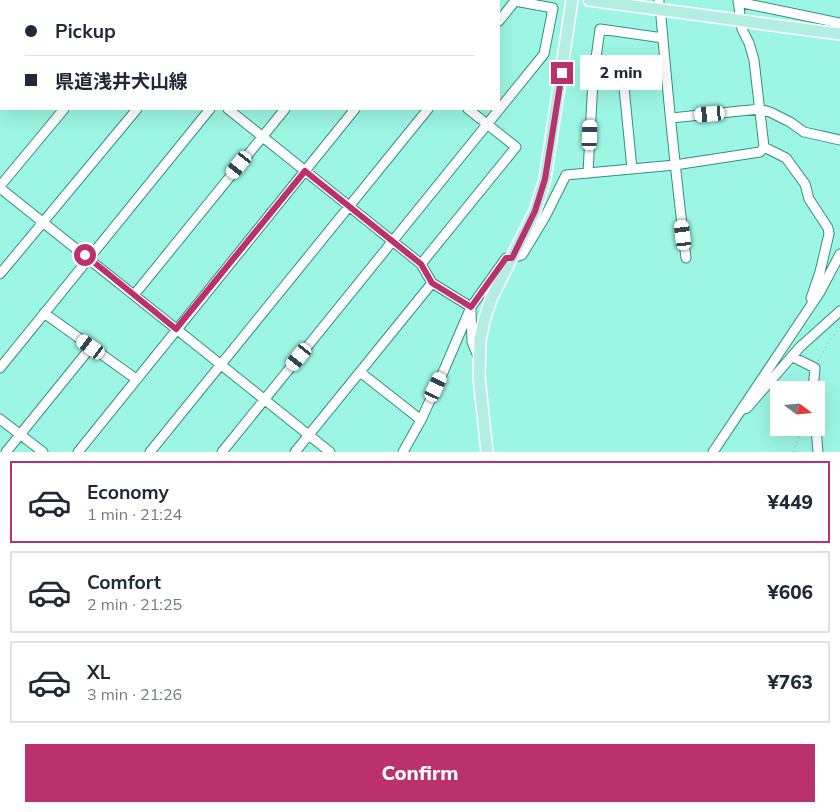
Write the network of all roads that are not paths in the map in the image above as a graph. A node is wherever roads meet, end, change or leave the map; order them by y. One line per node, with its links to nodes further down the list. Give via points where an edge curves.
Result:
1 (572, 0): 40 (main road, via 545,179 535,211)
2 (589, 0): 8 (main road, bridge, via 730,19)
3 (515, 1): 6 (street); 14 (street, via 553,8 544,54)
4 (738, 1): 7 (street); 8 (street)
5 (661, 17): 10 (street)
6 (500, 20)
7 (840, 23)
8 (746, 26): 9 (main road); 15 (street)
9 (840, 34)
10 (663, 38): 11 (street); 13 (street, via 600,29)
11 (666, 73): 12 (street); 25 (street)
12 (623, 77): 13 (street); 31 (street)
13 (592, 80): 33 (street)
14 (500, 109)
15 (760, 109): 25 (street); 28 (street, via 804,132); 29 (street)
16 (63, 110): 34 (street)
17 (136, 110): 36 (street)
18 (209, 110): 39 (street)
19 (229, 110): 27 (street)
20 (284, 110): 27 (street)
21 (354, 110): 32 (street)
22 (427, 110): 35 (street)
23 (469, 110): 26 (street)
24 (499, 110): 26 (street)
25 (672, 118): 30 (street)
26 (488, 124): 37 (street); 42 (street, via 516,147)
27 (262, 136): 32 (street); 45 (street)
28 (840, 140)
29 (764, 147): 30 (street, via 760,152 747,155); 46 (street, via 786,158 805,184 809,199 828,228 820,272 810,298)
30 (675, 165): 31 (street); 41 (street)
31 (632, 169): 33 (street)
32 (305, 171): 35 (street); 50 (street)
33 (588, 172): 40 (street, via 566,175 536,234 522,255)
34 (0, 187): 36 (street)
35 (349, 206): 37 (street); 54 (street)
36 (44, 223): 39 (street); 43 (street)
37 (393, 242): 42 (street); 59 (street)
38 (840, 254): 46 (street)
39 (88, 258): 45 (street); 49 (street)
40 (512, 258): 47 (street, via 506,258); 53 (main road, via 491,299)
41 (686, 258)
42 (421, 264): 44 (street)
43 (0, 274)
44 (432, 283): 47 (street); 56 (street)
45 (134, 296): 50 (street)
46 (813, 300): 60 (street)
47 (471, 307): 53 (street, via 472,342); 62 (street)
48 (840, 310): 52 (street)
49 (44, 314): 51 (street); 55 (street)
50 (176, 329): 54 (street); 57 (street)
51 (91, 347): 57 (street); 63 (street)
52 (793, 357): 58 (street, via 815,368); 60 (street, via 748,408)
53 (478, 359): 74 (main road)
54 (220, 365): 59 (street); 69 (street)
55 (0, 368)
56 (360, 372): 62 (street); 64 (street)
57 (136, 380): 68 (street)
58 (814, 381)
59 (264, 400): 64 (street); 70 (street)
60 (739, 411): 75 (street)
61 (0, 420): 63 (street)
62 (421, 420): 73 (street)
63 (20, 435): 66 (street); 67 (street)
64 (308, 435): 71 (street); 72 (street)
65 (817, 436): 76 (street)
66 (6, 452)
67 (42, 452)
68 (78, 452)
69 (150, 452)
70 (222, 452)
71 (295, 452)
72 (330, 452)
73 (403, 452)
74 (487, 452)
75 (713, 452)
76 (818, 452)

